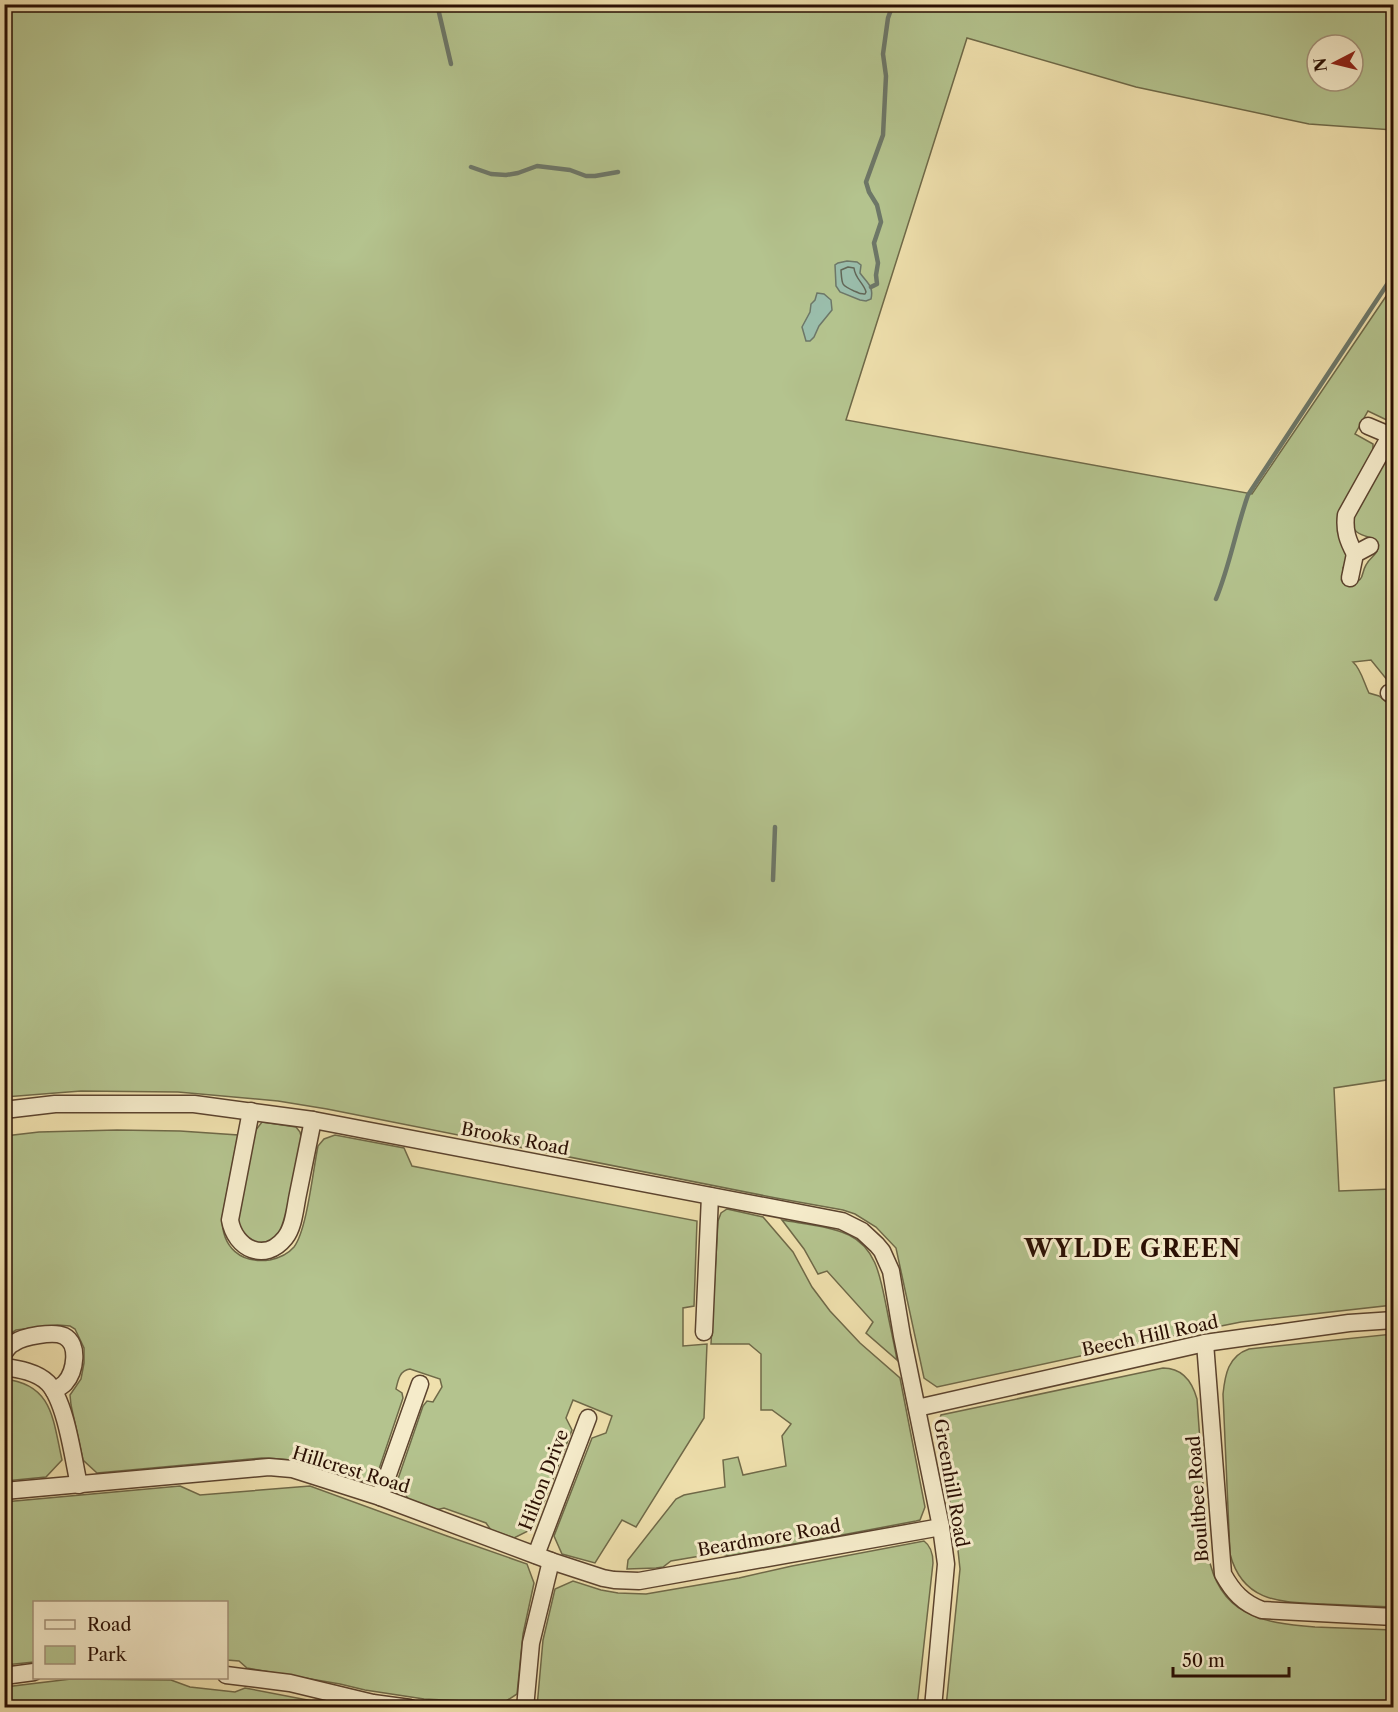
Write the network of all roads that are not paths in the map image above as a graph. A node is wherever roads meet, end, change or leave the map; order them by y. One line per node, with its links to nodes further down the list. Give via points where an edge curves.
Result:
1 (1368, 426): 2 (street)
2 (1392, 437): 4 (street, via 1346,515 1346,536)
3 (1370, 546): 4 (street)
4 (1355, 554): 5 (street)
5 (1350, 578)
6 (4, 1110): 7 (street, Brooks Road, via 55,1104 125,1103 194,1104)
7 (251, 1111): 8 (street, Brooks Road); 8 (street, via 230,1221 238,1240 252,1250 277,1246 290,1231)
8 (313, 1120): 9 (street, Brooks Road)
9 (710, 1196): 11 (street); 17 (street, Brooks Road, via 842,1221 862,1231 877,1245 891,1271)
10 (1394, 1320): 12 (street, Beech Hill Road)
11 (704, 1332)
12 (1205, 1343): 17 (street, Beech Hill Road); 25 (street, Boultbee Road, via 1223,1575 1230,1588 1262,1610)
13 (4, 1353): 16 (street, via 20,1339 41,1335 66,1337 72,1343 75,1357 66,1382)
14 (4, 1367): 16 (street, via 38,1376)
15 (421, 1384): 21 (street)
16 (54, 1391): 19 (street, via 64,1416)
17 (917, 1408): 22 (street, Greenhill Road)
18 (588, 1418): 23 (street, Hilton Drive)
19 (79, 1485): 20 (street, Hillcrest Road); 21 (street, Hillcrest Road, via 269,1467 292,1468)
20 (4, 1491)
21 (380, 1497): 23 (street, Hillcrest Road)
22 (942, 1527): 24 (street, Beardmore Road, via 639,1581); 31 (street, Greenhill Road, via 946,1564)
23 (543, 1558): 24 (street, Hillcrest Road); 30 (street, Hilton Drive)
24 (603, 1578)
25 (1394, 1617)
26 (33, 1672): 28 (street)
27 (228, 1675): 29 (street, via 290,1683 373,1703)
28 (4, 1677)
29 (410, 1707)
30 (525, 1707)
31 (933, 1707)

